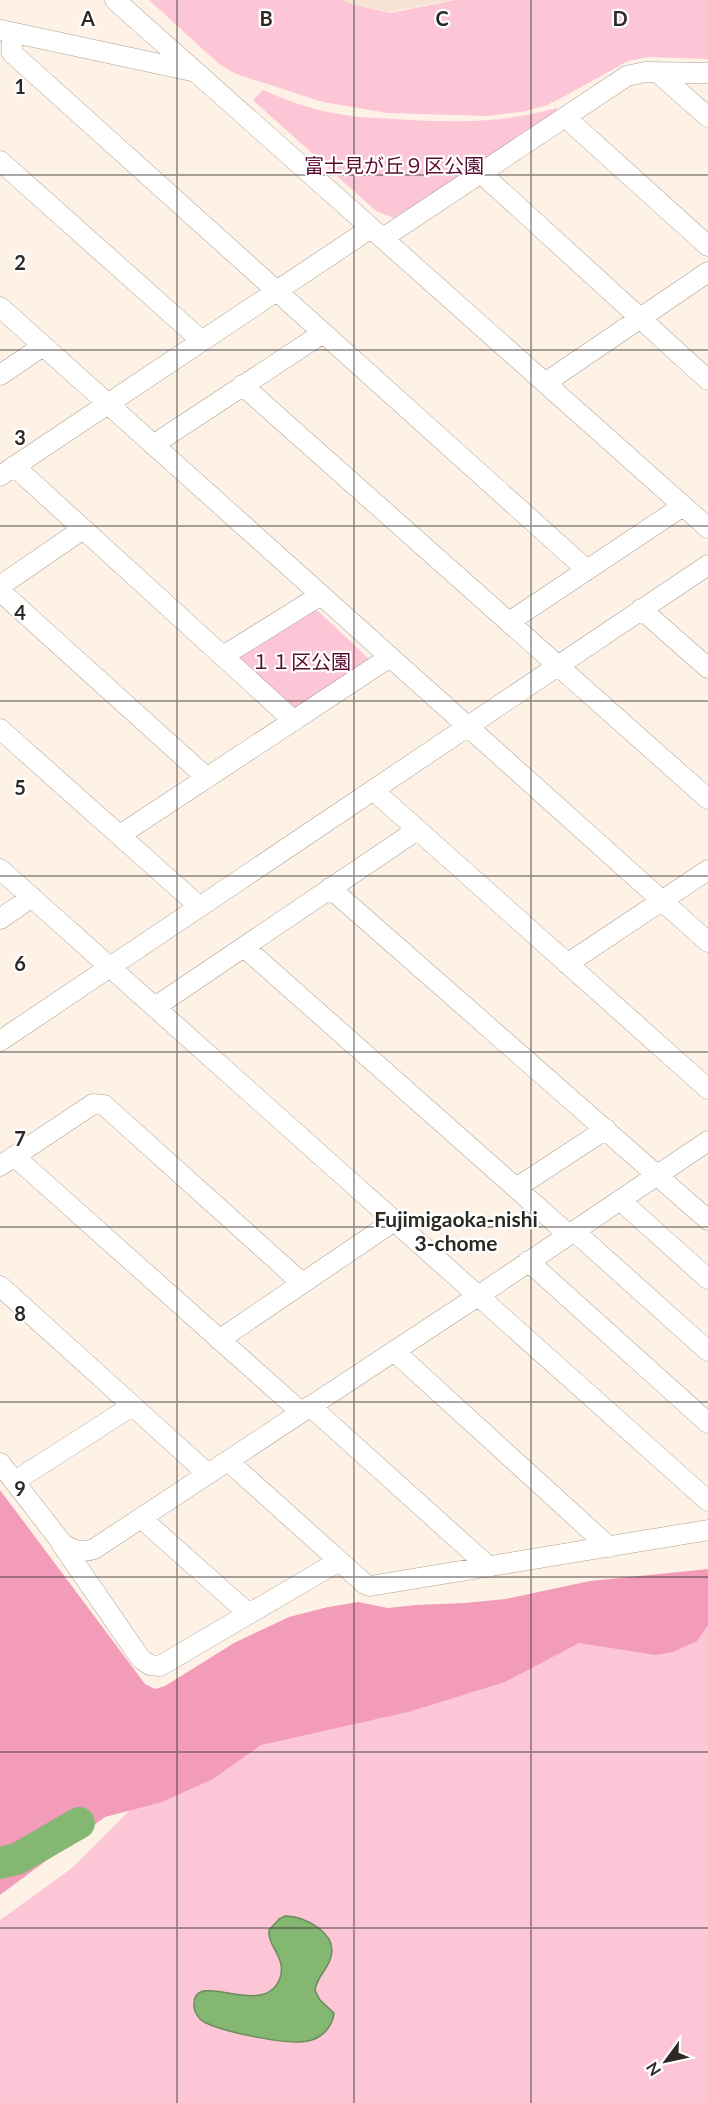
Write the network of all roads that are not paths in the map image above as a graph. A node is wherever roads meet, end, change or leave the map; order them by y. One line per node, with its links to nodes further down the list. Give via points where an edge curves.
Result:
1 (115, 0): 3 (street)
2 (6, 31): 3 (street); 13 (street, via 12,53)
3 (195, 71): 10 (street)
4 (657, 72): 5 (street); 6 (street, via 627,76); 7 (street)
5 (708, 73)
6 (565, 117): 9 (street); 11 (street)
7 (708, 117)
8 (0, 161): 17 (street)
9 (481, 173): 10 (street); 15 (street)
10 (377, 233): 13 (street); 21 (street)
11 (708, 246)
12 (708, 272): 15 (street)
13 (276, 291): 16 (street); 17 (street)
14 (0, 307): 18 (street)
15 (640, 318): 20 (street); 21 (street)
16 (323, 333): 22 (street); 30 (street)
17 (202, 341): 23 (street)
18 (43, 346): 19 (street); 23 (street)
19 (0, 375)
20 (708, 380)
21 (545, 383): 26 (street)
22 (242, 385): 24 (street); 35 (street)
23 (108, 404): 24 (street); 25 (street)
24 (153, 445): 33 (street)
25 (7, 471): 28 (street)
26 (683, 506): 27 (street); 30 (street)
27 (708, 528)
28 (84, 529): 31 (street); 36 (street)
29 (708, 565): 34 (street)
30 (587, 570): 35 (street)
31 (0, 586)
32 (0, 591): 43 (street)
33 (321, 595): 36 (street); 37 (street)
34 (641, 609): 38 (street); 39 (street)
35 (509, 622): 38 (street)
36 (223, 656): 40 (street)
37 (390, 657): 40 (street); 41 (street)
38 (558, 666): 41 (street); 45 (street)
39 (708, 668)
40 (294, 721): 43 (street)
41 (467, 726): 44 (street); 52 (street)
42 (0, 729): 47 (street)
43 (207, 778): 47 (street)
44 (373, 790): 46 (street); 53 (street)
45 (708, 799)
46 (417, 830): 50 (street); 57 (street)
47 (120, 835): 53 (street)
48 (0, 869): 51 (street)
49 (708, 870): 52 (street)
50 (330, 888): 56 (street); 62 (street)
51 (32, 897): 54 (street); 58 (street)
52 (662, 901): 55 (street); 57 (street)
53 (200, 907): 58 (street)
54 (0, 919)
55 (708, 942)
56 (244, 947): 59 (street); 66 (street)
57 (567, 964): 61 (street)
58 (110, 967): 59 (street); 60 (street)
59 (155, 1007): 69 (street)
60 (0, 1041)
61 (708, 1089)
62 (606, 1130): 65 (street); 66 (street)
63 (705, 1147): 65 (street)
64 (7, 1161): 73 (street, via 93,1104 104,1105); 76 (street)
65 (657, 1175): 67 (street); 68 (street)
66 (516, 1188): 70 (street)
67 (620, 1200): 70 (street); 72 (street)
68 (708, 1220)
69 (394, 1221): 73 (street); 75 (street)
70 (571, 1233): 71 (street); 78 (street)
71 (528, 1262): 75 (street); 81 (street)
72 (708, 1279)
73 (302, 1283): 76 (street)
74 (0, 1286): 79 (street)
75 (478, 1296): 77 (street); 86 (street)
76 (219, 1340): 80 (street)
77 (394, 1351): 80 (street); 90 (street)
78 (708, 1351)
79 (132, 1406): 84 (street); 85 (street)
80 (306, 1409): 82 (street); 92 (street)
81 (708, 1423)
82 (228, 1461): 84 (street); 91 (street)
83 (0, 1463): 85 (street)
84 (208, 1474): 87 (street)
85 (15, 1482): 89 (street)
86 (708, 1501)
87 (141, 1518): 89 (street, via 91,1550 71,1549); 93 (street)
88 (708, 1530): 90 (street)
89 (59, 1540): 93 (street, via 141,1659 150,1665 160,1666)
90 (609, 1547): 92 (street)
91 (339, 1561): 92 (street, via 370,1586); 93 (street)
92 (489, 1566)
93 (249, 1614)

